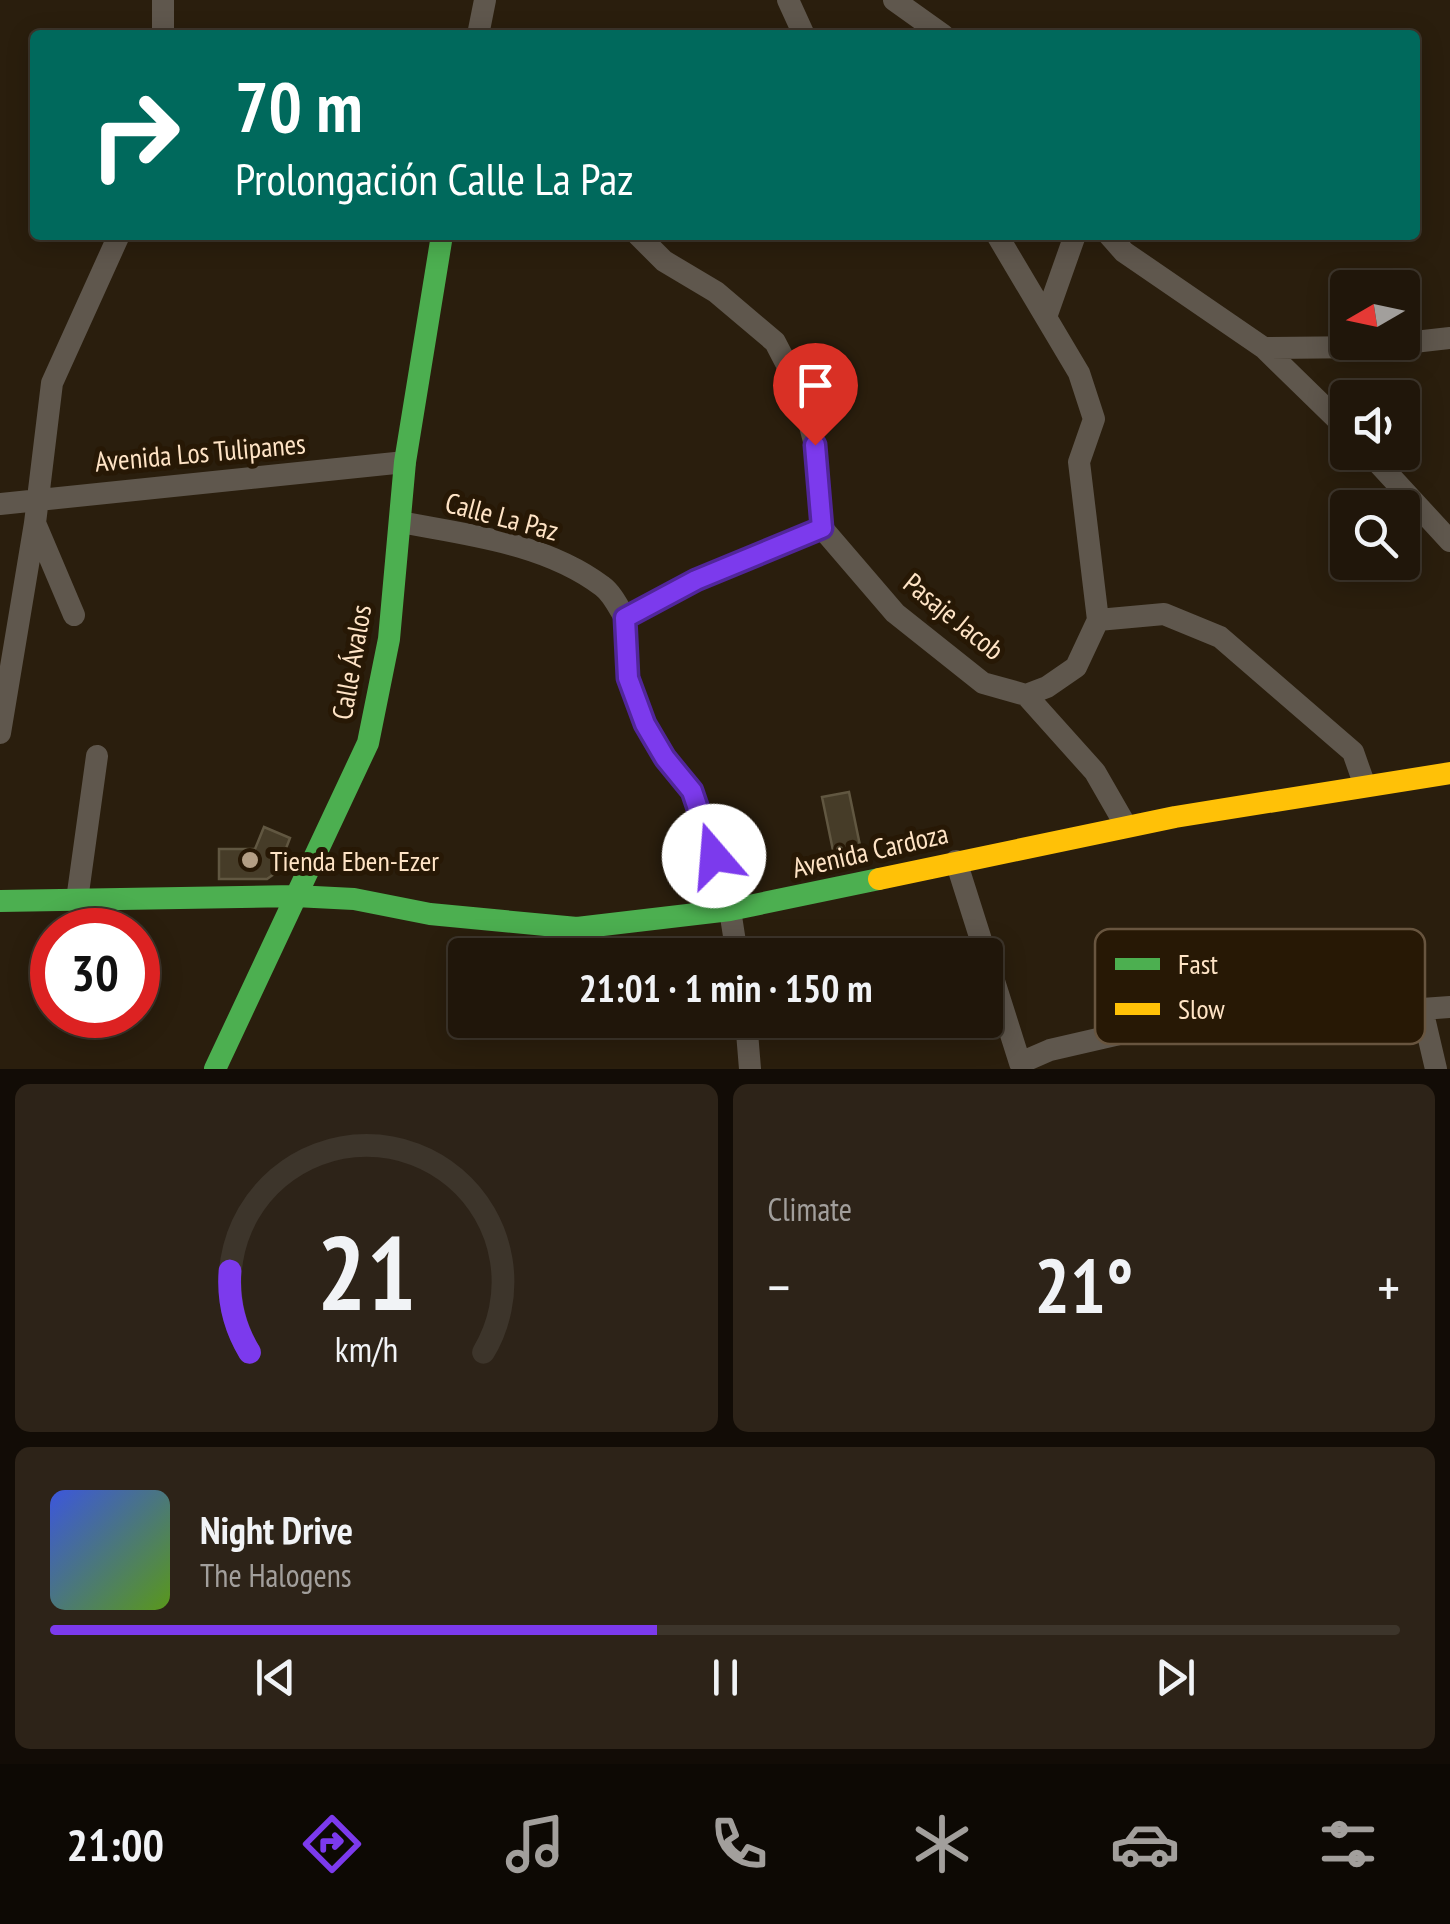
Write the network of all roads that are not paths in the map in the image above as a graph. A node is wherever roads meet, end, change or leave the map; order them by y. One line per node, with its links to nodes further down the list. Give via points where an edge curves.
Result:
1 (164, 0): 5 (street)
2 (485, 0): 6 (street)
3 (788, 0): 7 (street)
4 (894, 0): 8 (street)
5 (162, 30)
6 (479, 30)
7 (802, 30)
8 (937, 30)
9 (118, 240): 21 (street, via 52,383)
10 (441, 240): 19 (street, Calle Ávalos)
11 (643, 240): 25 (street, via 775,342 800,392 815,445)
12 (1000, 240): 15 (street)
13 (1073, 240): 15 (street)
14 (1113, 240): 17 (street)
15 (1046, 317): 29 (street, via 1079,373 1094,419 1079,462)
16 (1450, 338): 17 (street)
17 (1264, 348): 18 (street)
18 (1330, 412)
19 (406, 462): 21 (street, Avenida Los Tulipanes); 23 (street, Calle Ávalos)
20 (1385, 470): 26 (street)
21 (37, 498): 22 (street, Avenida Los Tulipanes); 24 (street)
22 (0, 504)
23 (400, 522): 27 (street, Calle La Paz, via 549,556); 37 (street, Calle Ávalos, via 389,639 368,743)
24 (35, 523): 28 (street); 31 (street)
25 (822, 528): 27 (street); 30 (street, Pasaje Jacob, via 895,613 983,683)
26 (1450, 541)
27 (634, 613): 40 (street, via 628,678 645,724 692,791)
28 (74, 616)
29 (1098, 620): 30 (street, via 1076,667); 34 (street, via 1164,614 1220,637 1353,752)
30 (1026, 695): 35 (street, via 1094,772)
31 (0, 733)
32 (98, 756): 38 (street)
33 (1450, 773): 34 (street, Avenida Cardoza)
34 (1366, 786): 35 (street, Avenida Cardoza)
35 (1126, 826): 36 (street, Avenida Cardoza)
36 (956, 861): 40 (street, Avenida Cardoza); 47 (street)
37 (294, 896): 38 (street, Avenida Cardoza); 40 (street, Avenida Cardoza, via 577,928); 48 (street, Calle Ávalos)
38 (77, 900): 39 (street, Avenida Cardoza)
39 (0, 901)
40 (730, 910): 41 (street)
41 (734, 938)
42 (1450, 1007): 43 (street)
43 (1425, 1009)
44 (1425, 1022): 50 (street)
45 (747, 1038): 49 (street)
46 (1095, 1039): 47 (street)
47 (1019, 1066)
48 (214, 1069)
49 (750, 1069)
50 (1436, 1069)

